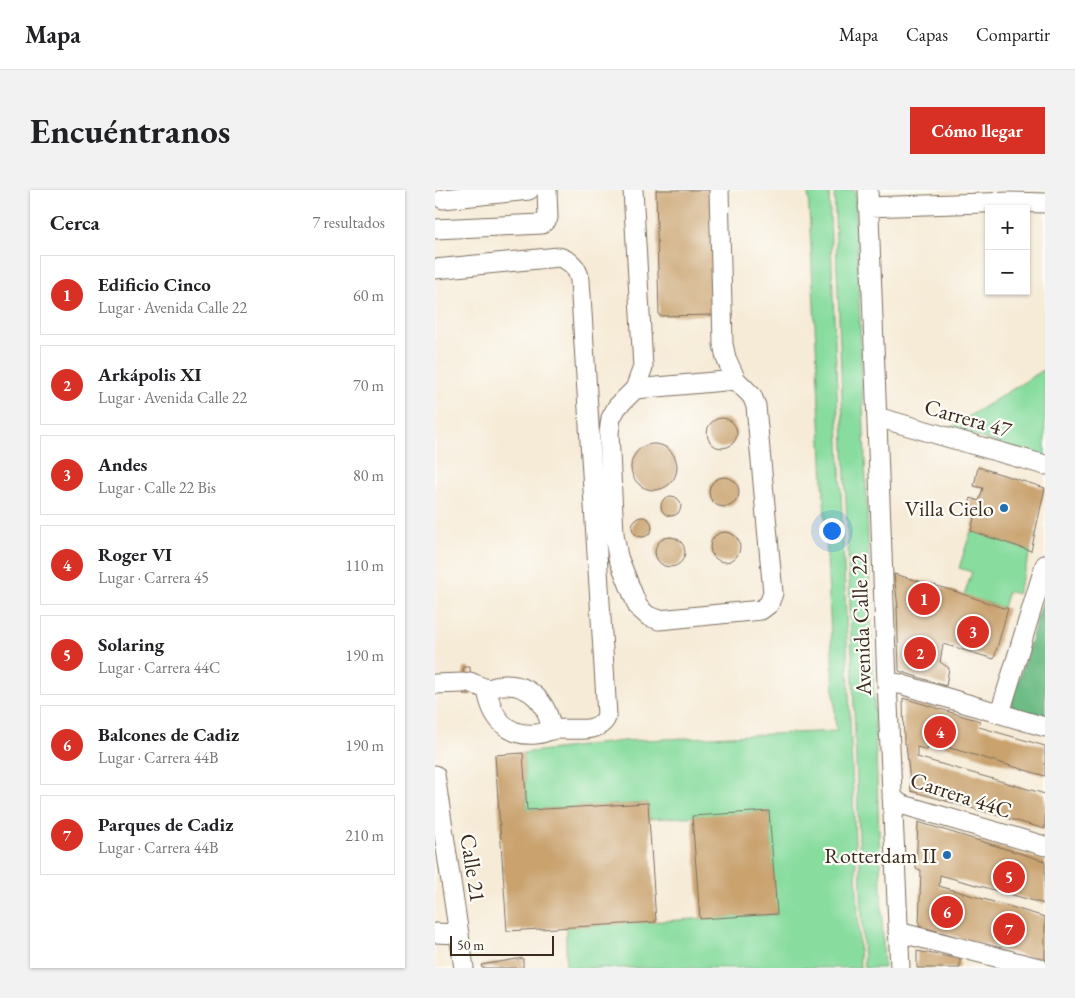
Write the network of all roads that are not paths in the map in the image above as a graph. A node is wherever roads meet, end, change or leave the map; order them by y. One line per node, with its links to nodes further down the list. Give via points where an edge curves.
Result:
1 (529, 190): 5 (street)
2 (547, 190): 8 (street, via 548,218 542,224)
3 (633, 190): 11 (street, via 643,367)
4 (719, 190): 10 (street, via 723,344)
5 (443, 195): 8 (street)
6 (868, 199): 7 (street); 12 (street, Avenida Calle 22)
7 (1045, 204)
8 (439, 229)
9 (435, 269): 20 (street, via 559,257 567,260 578,272 607,715 597,727)
10 (735, 380): 11 (street); 11 (street, via 752,396 756,406 773,593 769,604 761,610 659,620 647,616 638,607 614,534 611,418)
11 (635, 389)
12 (877, 417): 13 (street, Carrera 47); 15 (street, Avenida Calle 22)
13 (1045, 465)
14 (1045, 565): 18 (street)
15 (887, 682): 18 (street); 22 (street, Avenida Calle 22)
16 (435, 684): 17 (street)
17 (474, 685): 20 (street, via 496,717 508,728 528,734); 20 (street, via 510,685 530,692 545,706)
18 (1000, 713): 19 (street)
19 (1045, 727)
20 (551, 729)
21 (435, 774): 24 (street, Calle 21)
22 (892, 797): 23 (street, Carrera 44C, via 935,821); 25 (street, Avenida Calle 22)
23 (1045, 846)
24 (444, 888): 27 (street, Calle 21)
25 (899, 932): 28 (street); 30 (street, Avenida Calle 22)
26 (435, 933): 27 (street)
27 (459, 934): 29 (street, Calle 21)
28 (1031, 967)
29 (464, 968)
30 (900, 968)

